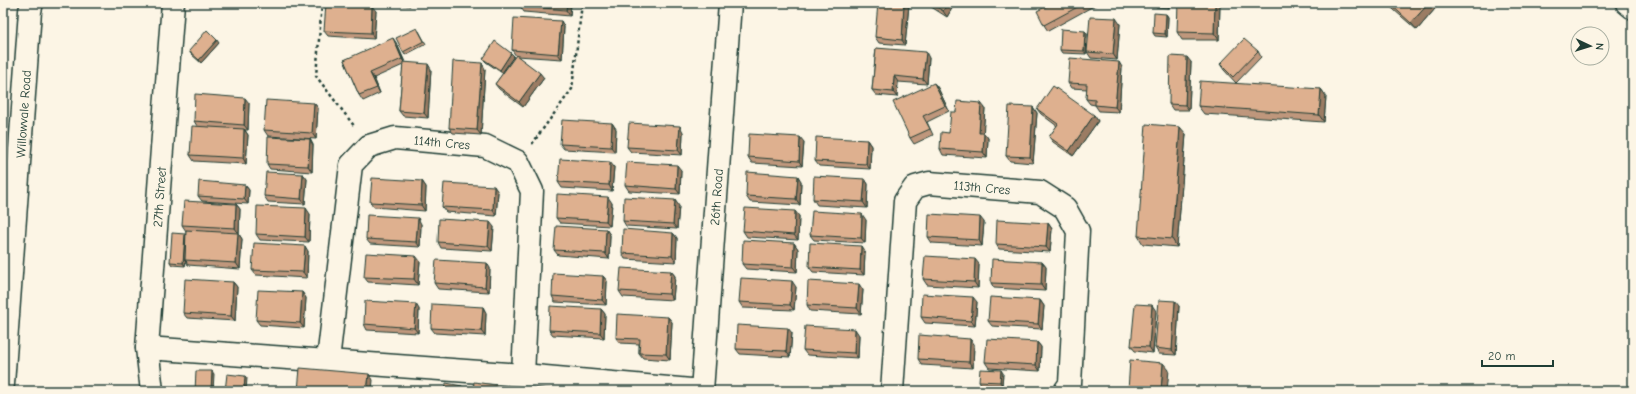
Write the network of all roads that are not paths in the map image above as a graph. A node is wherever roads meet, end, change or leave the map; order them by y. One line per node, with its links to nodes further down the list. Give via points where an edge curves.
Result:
1 (173, 3): 7 (street, 27th Street)
2 (730, 3): 12 (street, 26th Road)
3 (1627, 3): 5 (street)
4 (30, 6): 6 (street, Willowvale Road)
5 (1633, 8)
6 (9, 222): 10 (street, Willowvale Road)
7 (147, 348): 8 (street); 11 (street, 27th Street)
8 (328, 360): 9 (street); 9 (street, 114th Cres, via 351,165 369,146 395,138 485,146 518,162 532,191)
9 (524, 375): 12 (street)
10 (3, 384)
11 (152, 391)
12 (702, 391)
13 (892, 391): 14 (street, 113th Cres, via 905,201 915,187 929,183 1040,192 1065,208 1078,231 1070,384)
14 (1065, 391)

